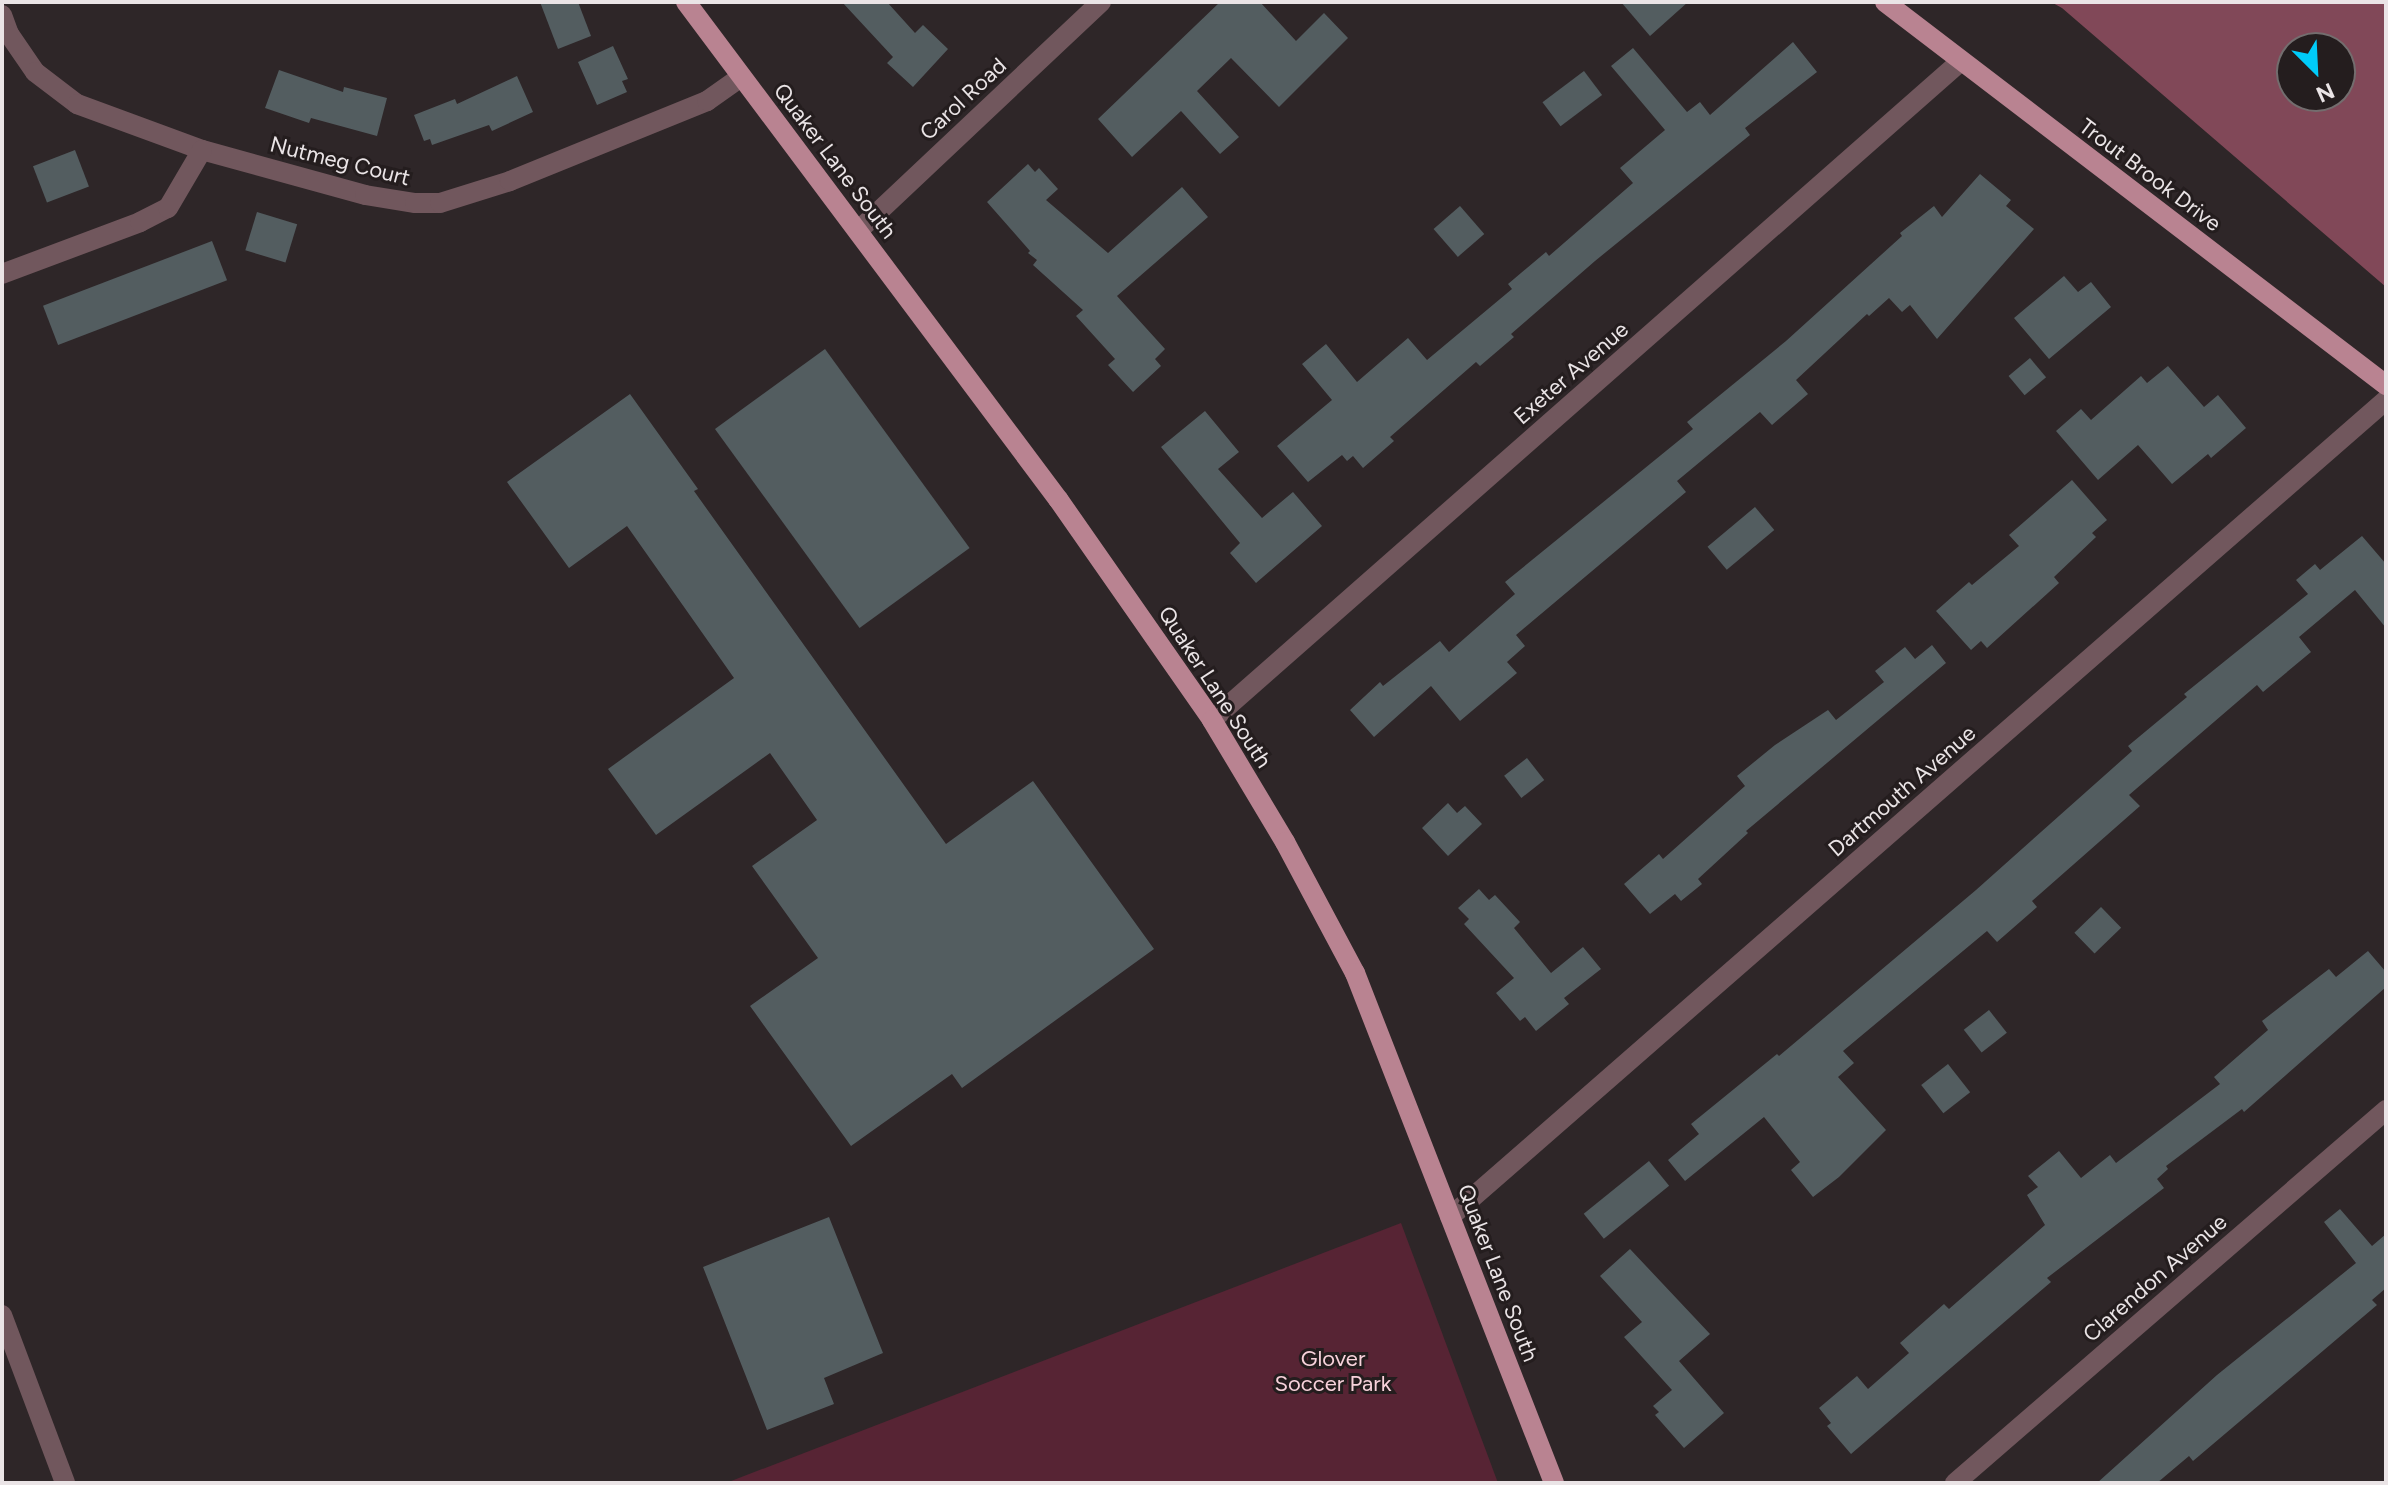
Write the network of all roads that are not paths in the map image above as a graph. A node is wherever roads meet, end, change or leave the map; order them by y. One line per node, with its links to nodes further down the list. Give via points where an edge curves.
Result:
1 (686, 2): 6 (main road, Quaker Lane South)
2 (1101, 2): 8 (street, Carol Road)
3 (1885, 2): 5 (main road, Trout Brook Drive)
4 (2, 15): 7 (street, Nutmeg Court, via 35,72 77,104)
5 (1961, 61): 10 (main road, Trout Brook Drive); 12 (street, Exeter Avenue)
6 (741, 77): 7 (street, Nutmeg Court, via 707,101 510,181 440,203 390,201); 8 (main road, Quaker Lane South)
7 (202, 150): 9 (street, via 168,208)
8 (858, 231): 12 (main road, Quaker Lane South, via 1058,499)
9 (2, 274)
10 (2386, 385)
11 (2386, 400): 14 (street, Dartmouth Avenue)
12 (1212, 720): 14 (main road, Quaker Lane South, via 1355,973)
13 (2386, 1110): 18 (street, Clarendon Avenue)
14 (1450, 1217): 17 (main road, Quaker Lane South)
15 (2, 1315): 16 (street)
16 (65, 1483)
17 (1554, 1483)
18 (1955, 1483)

